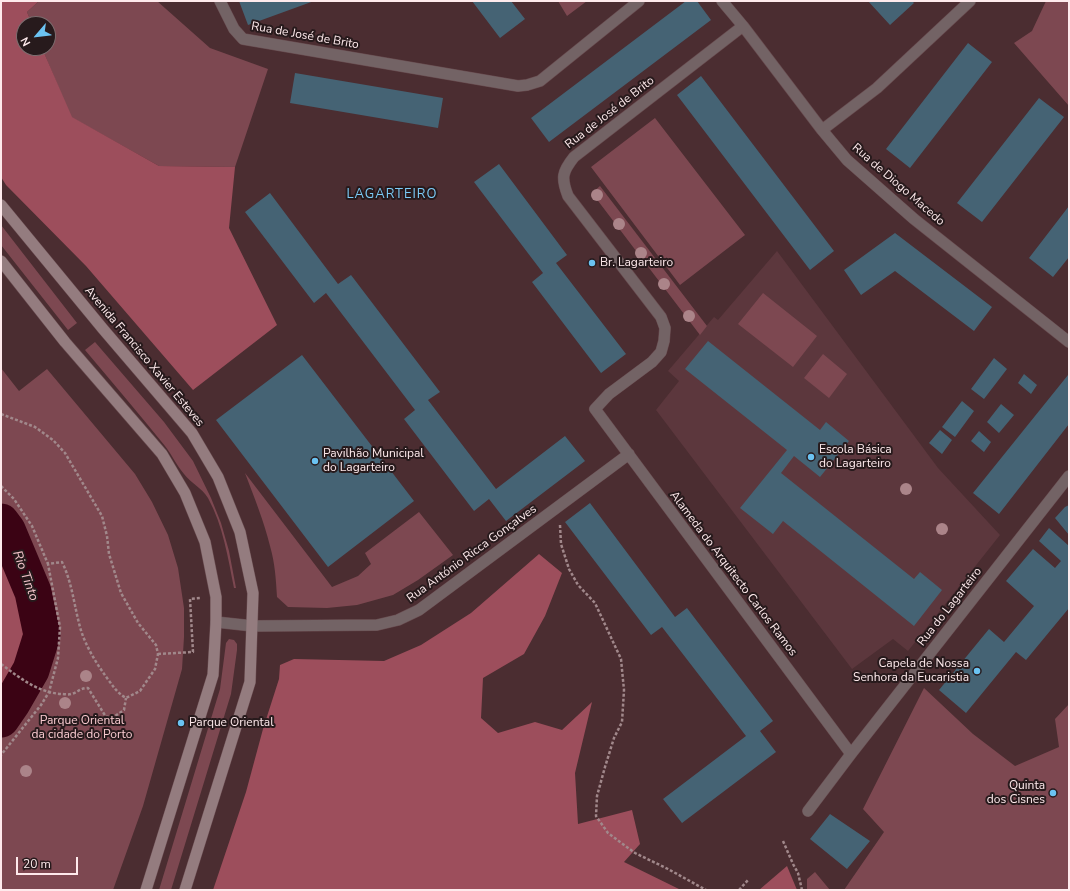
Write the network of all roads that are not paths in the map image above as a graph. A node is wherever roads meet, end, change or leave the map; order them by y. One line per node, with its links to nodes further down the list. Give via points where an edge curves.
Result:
1 (220, 1): 2 (street, Rua de José de Brito, via 234,29 243,39 518,86 540,81)
2 (640, 1)
3 (722, 1): 5 (street, Rua de Diogo Macedo)
4 (970, 1): 6 (street, via 877,88)
5 (743, 26): 6 (street, Rua de Diogo Macedo); 10 (street, Rua de José de Brito, via 574,157 566,167 563,177 568,196 660,317 665,328 661,352 652,362 609,394)
6 (822, 130): 9 (street, Rua de Diogo Macedo, via 847,160 903,209)
7 (1, 205): 16 (main road, Avenida Francisco Xavier Esteves, via 192,433 218,477 240,532 253,593)
8 (1, 261): 15 (main road, via 65,342 162,454 184,493 205,542 216,597)
9 (1069, 342)
10 (595, 409): 11 (street, Alameda do Arquitecto Carlos Ramos)
11 (629, 454): 16 (street, Rua António Ricca Gonçalves, via 419,610 398,620 377,625); 17 (street, Alameda do Arquitecto Carlos Ramos)
12 (1069, 476): 14 (street, Rua do Lagarteiro)
13 (1069, 492): 14 (street)
14 (1056, 494): 17 (street, Rua do Lagarteiro)
15 (216, 622): 16 (street, Rua António Ricca Gonçalves); 19 (main road, via 213,675)
16 (253, 626): 20 (main road, Avenida Francisco Xavier Esteves, via 250,682)
17 (851, 754): 18 (street, Rua do Lagarteiro)
18 (808, 811)
19 (146, 890)
20 (185, 890)

